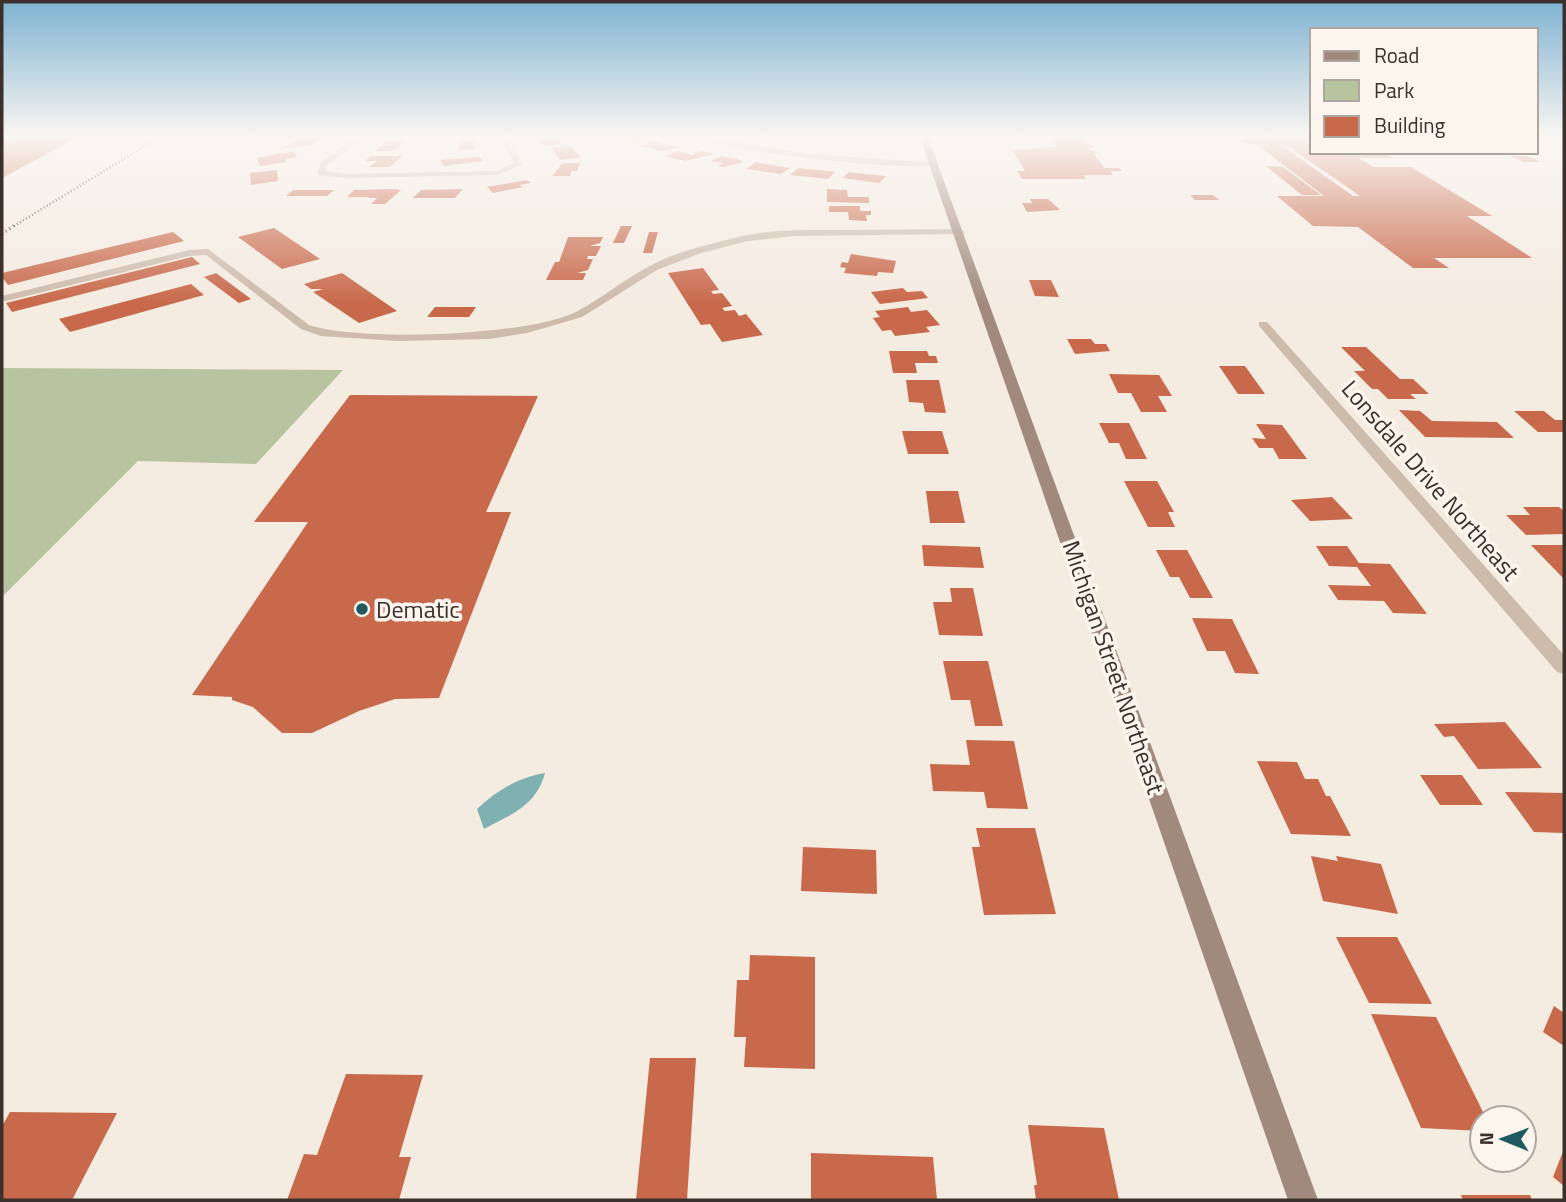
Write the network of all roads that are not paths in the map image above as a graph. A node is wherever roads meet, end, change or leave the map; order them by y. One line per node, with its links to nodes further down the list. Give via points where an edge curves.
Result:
1 (944, 191): 2 (main road, Michigan Street Northeast)
2 (960, 232): 3 (street, via 794,233 748,238 653,268 578,316 489,335 325,334 305,327 208,252); 6 (main road, Michigan Street Northeast)
3 (6, 298)
4 (1263, 324): 5 (street, Lonsdale Drive Northeast)
5 (1564, 667)
6 (1303, 1200)

